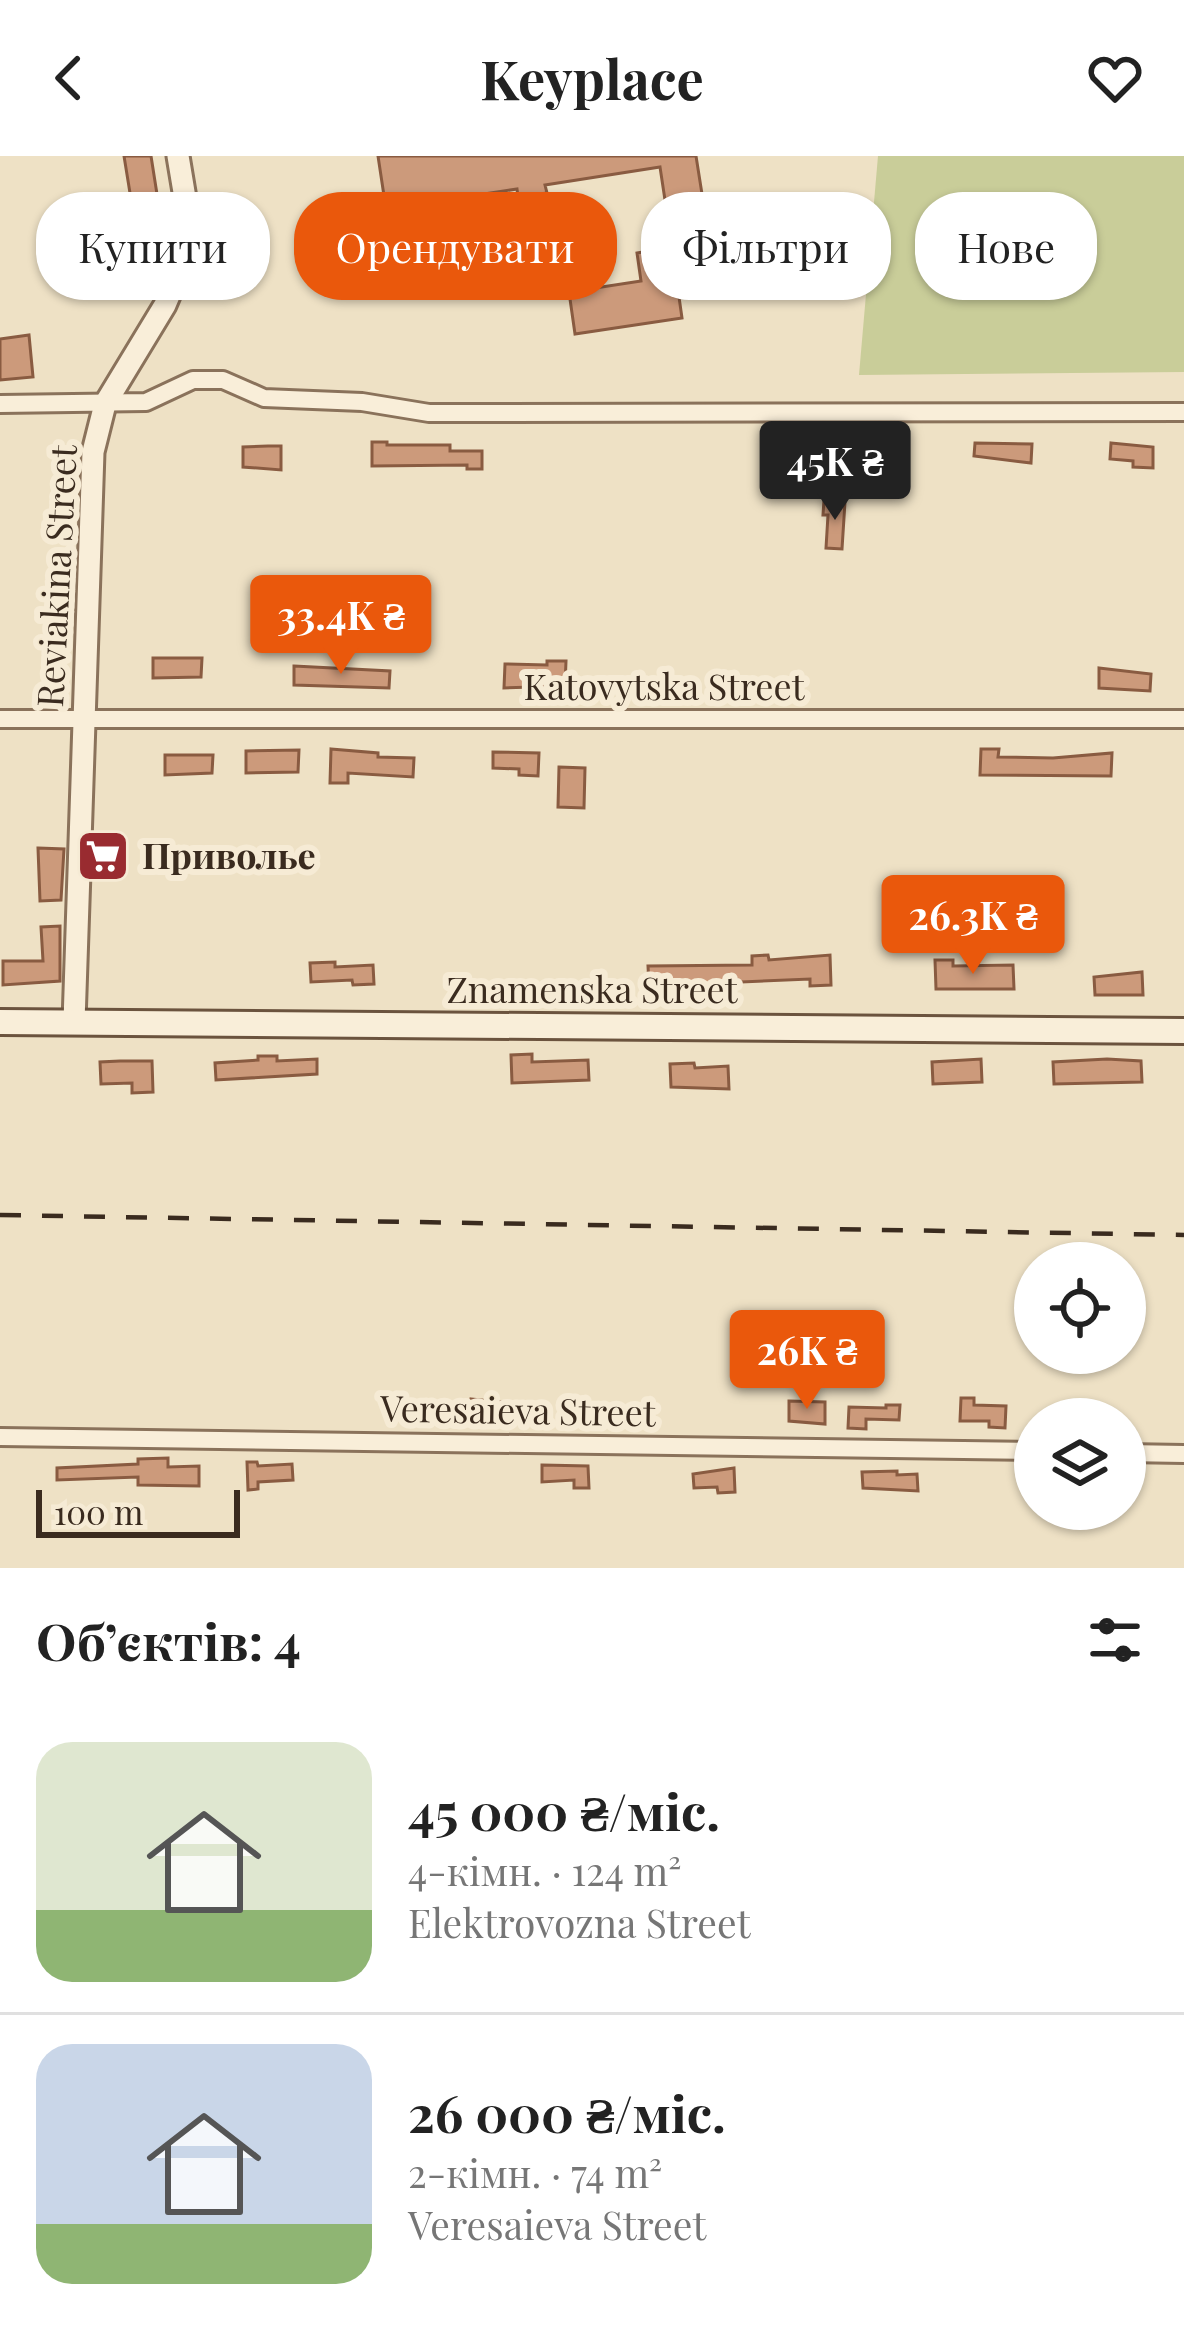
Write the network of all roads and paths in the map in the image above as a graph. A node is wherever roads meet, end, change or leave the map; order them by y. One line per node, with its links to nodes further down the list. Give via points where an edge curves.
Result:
1 (178, 156): 3 (street, Reviakina Street, via 188,250 166,305)
2 (0, 404): 3 (street)
3 (105, 404): 4 (street, via 146,402 194,380 224,380 264,398 430,413); 5 (street, Reviakina Street, via 93,452)
4 (1184, 412)
5 (82, 718): 6 (street, Katovytska Street); 7 (street, Katovytska Street); 9 (street, Reviakina Street)
6 (0, 719)
7 (1184, 719)
8 (0, 1022): 9 (main road, Znamenska Street)
9 (74, 1022): 10 (main road, Znamenska Street)
10 (1184, 1031)
11 (0, 1438): 12 (street, Veresaieva Street)
12 (1014, 1451)
13 (1146, 1453): 14 (street)
14 (1184, 1454)

